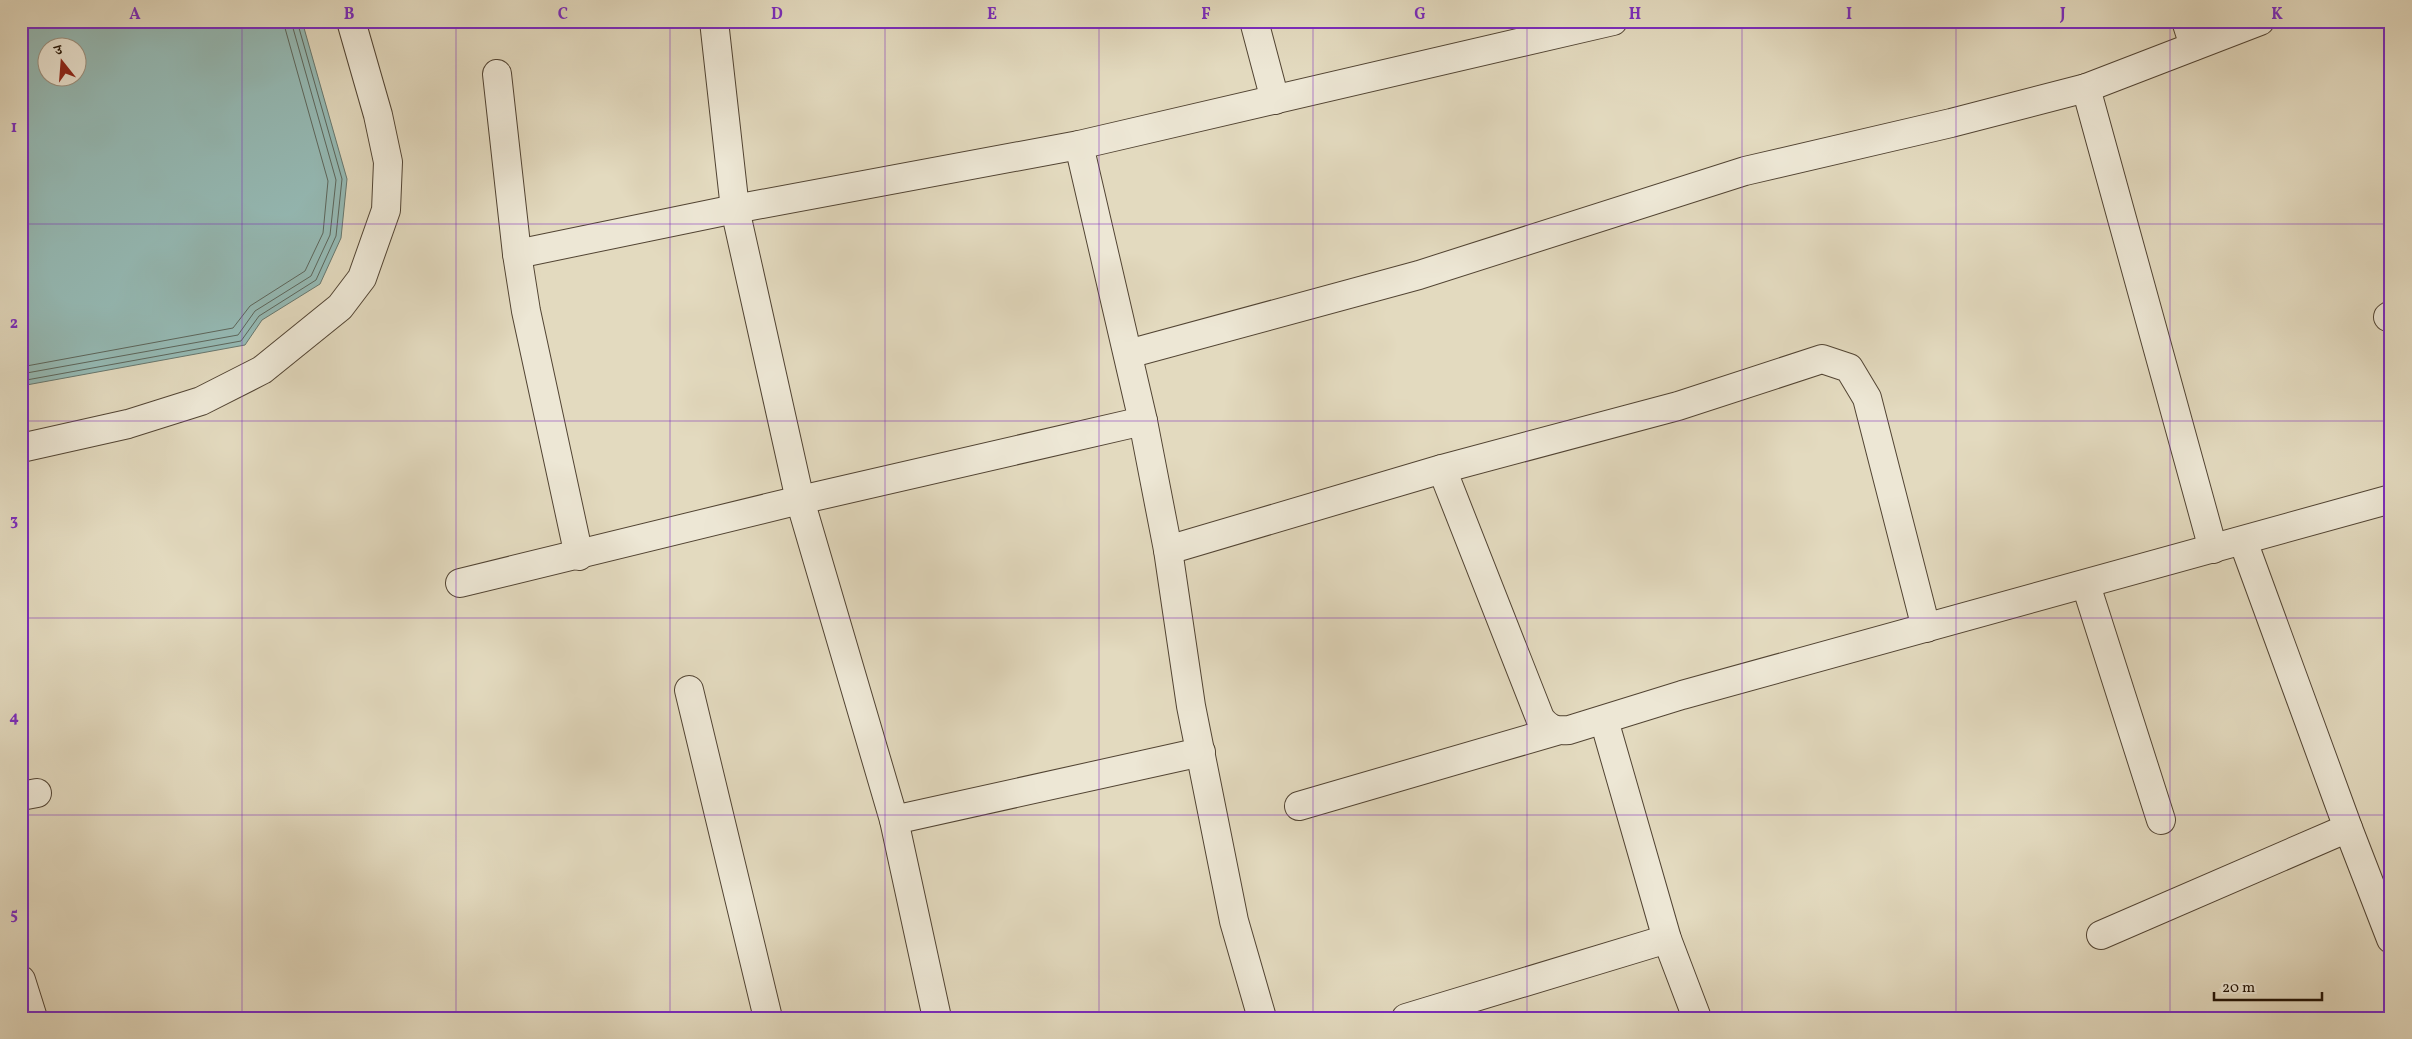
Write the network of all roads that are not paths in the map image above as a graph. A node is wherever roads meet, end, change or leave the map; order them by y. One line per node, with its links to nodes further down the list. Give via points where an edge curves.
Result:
1 (351, 21): 15 (street, via 388,162 386,210 362,278 340,306 262,370 201,401 128,424)
2 (714, 21): 11 (street)
3 (1254, 21): 9 (street)
4 (1613, 21): 9 (street)
5 (2260, 21): 6 (street)
6 (2190, 34): 8 (street)
7 (497, 74): 12 (street)
8 (2086, 88): 13 (street, via 1745,171 1418,275); 20 (street)
9 (1275, 100): 10 (street)
10 (1079, 145): 11 (street); 13 (street)
11 (735, 209): 12 (street); 18 (street)
12 (517, 254): 22 (street)
13 (1128, 354): 14 (street)
14 (1142, 420): 18 (street); 21 (street)
15 (21, 448)
16 (1442, 469): 21 (street); 25 (street, via 1678,406 1822,359 1849,368 1867,398); 28 (street, via 1540,718)
17 (2391, 499): 19 (street)
18 (800, 500): 22 (street); 31 (street)
19 (2243, 541): 20 (street); 33 (street)
20 (2214, 549): 24 (street)
21 (1168, 550): 29 (street)
22 (579, 556): 23 (street)
23 (460, 583)
24 (2086, 584): 25 (street); 32 (street)
25 (1926, 628): 27 (street, via 1682,695)
26 (689, 690): 39 (street)
27 (1604, 720): 28 (street); 35 (street)
28 (1556, 731): 30 (street)
29 (1201, 752): 31 (street); 41 (street, via 1234,921)
30 (1299, 806)
31 (894, 820): 40 (street)
32 (2161, 820)
33 (2348, 828): 34 (street); 36 (street)
34 (2101, 935)
35 (1667, 939): 42 (street); 43 (street)
36 (2391, 939)
37 (21, 980): 38 (street)
38 (33, 1018)
39 (768, 1018)
40 (937, 1018)
41 (1262, 1018)
42 (1406, 1018)
43 (1697, 1018)

